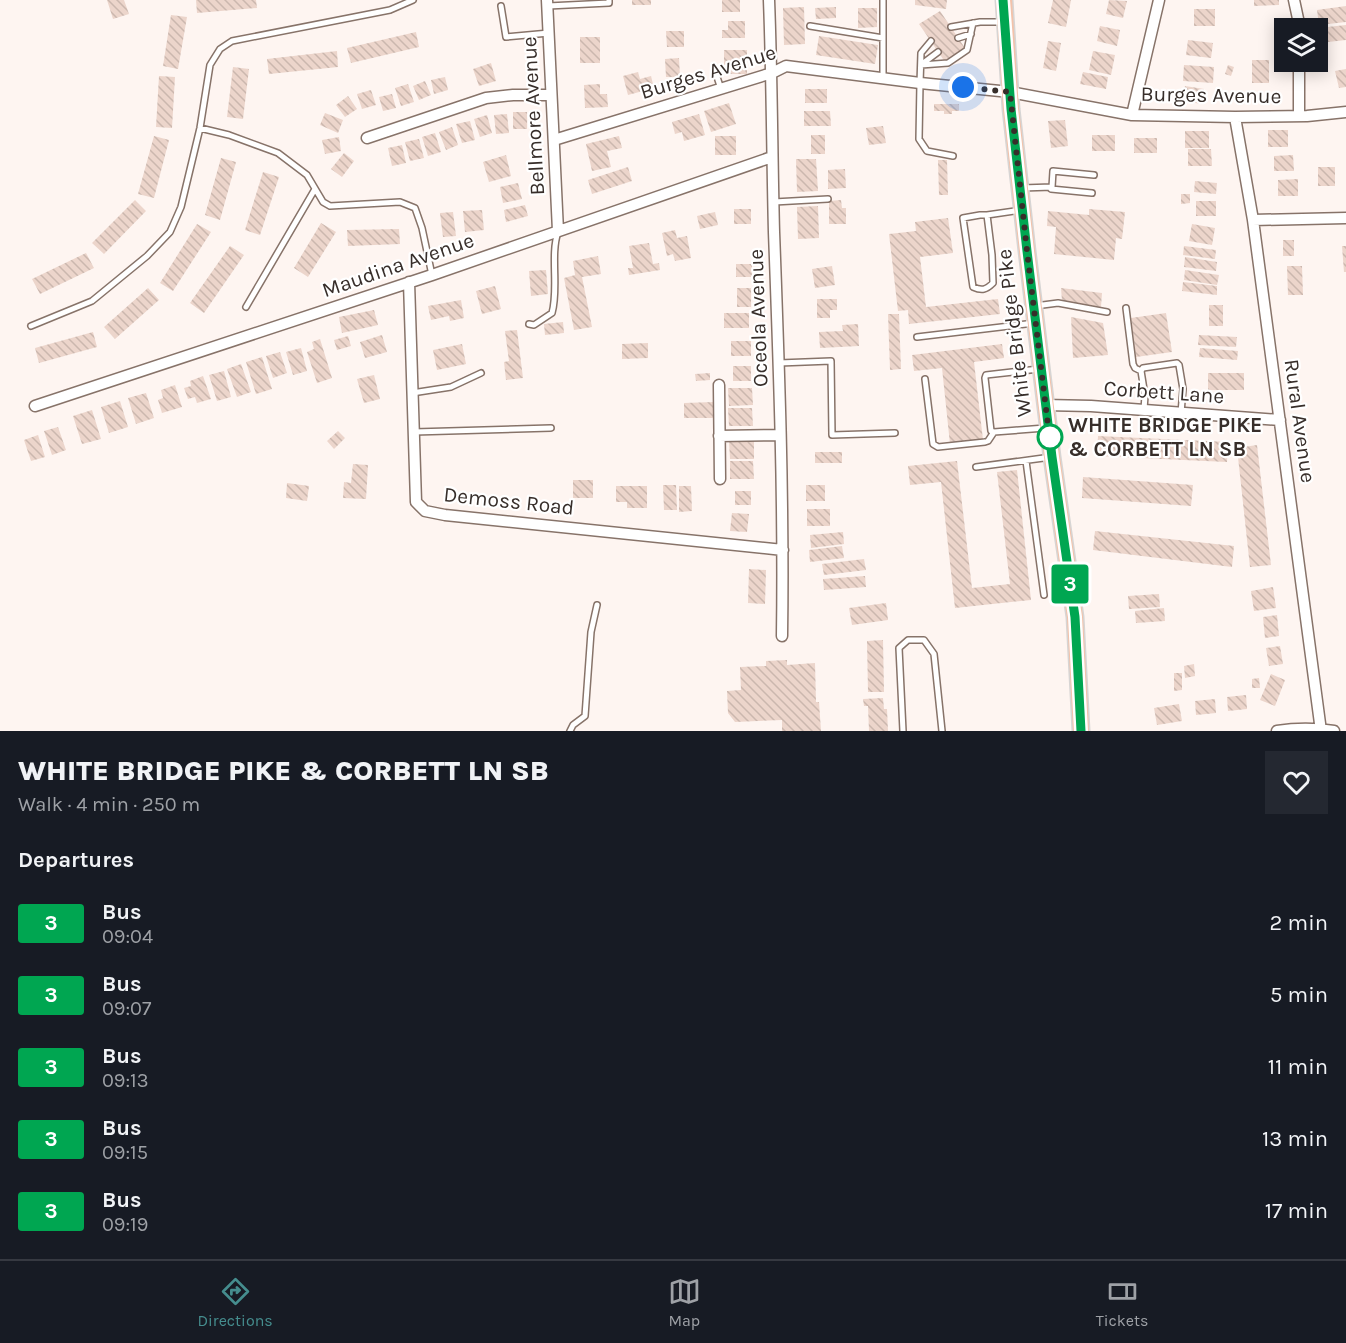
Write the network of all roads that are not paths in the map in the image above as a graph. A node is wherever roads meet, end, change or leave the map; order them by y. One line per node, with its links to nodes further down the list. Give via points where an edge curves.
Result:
1 (413, 0): 35 (lane, via 390,10 232,42 220,49 210,65)
2 (609, 0): 8 (lane)
3 (769, 0): 25 (street, Oceola Avenue)
4 (883, 0): 18 (lane)
5 (1004, 0): 12 (main road, White Bridge Pike)
6 (1159, 0): 32 (street)
7 (1294, 0): 11 (street)
8 (590, 2): 9 (lane)
9 (547, 3): 16 (street, Bellmore Avenue)
10 (501, 6): 16 (lane, via 506,37)
11 (1298, 18)
12 (1005, 22): 13 (lane); 29 (main road, White Bridge Pike)
13 (973, 24): 15 (lane); 17 (lane)
14 (810, 26): 18 (lane)
15 (951, 27)
16 (549, 33): 30 (street, Bellmore Avenue)
17 (971, 34): 19 (lane); 22 (lane, via 967,50 948,63)
18 (883, 38): 26 (lane)
19 (958, 38)
20 (931, 41): 22 (lane, via 921,53)
21 (938, 52): 22 (lane)
22 (921, 65): 27 (lane)
23 (715, 71): 28 (lane)
24 (1300, 72): 33 (street)
25 (772, 73): 26 (street, Burges Avenue, via 786,66); 28 (street, Burges Avenue); 39 (street, Oceola Avenue)
26 (883, 78): 27 (street, Burges Avenue)
27 (920, 83): 29 (street, Burges Avenue); 38 (lane, via 919,139 927,151)
28 (721, 89): 37 (street, Burges Avenue)
29 (1010, 92): 32 (street, Burges Avenue); 42 (main road, White Bridge Pike)
30 (551, 95): 36 (street, via 486,98); 37 (street, Bellmore Avenue)
31 (1346, 112): 33 (street, Burges Avenue)
32 (1132, 115): 34 (street, Burges Avenue)
33 (1303, 116): 34 (street, Burges Avenue)
34 (1235, 117): 50 (street, Rural Avenue)
35 (200, 128): 43 (lane, via 278,153 307,175); 59 (lane, via 181,207 170,232 92,301)
36 (366, 138)
37 (554, 140): 51 (street, Bellmore Avenue)
38 (953, 156)
39 (772, 157): 46 (street, Oceola Avenue); 51 (street, Maudina Avenue)
40 (1094, 175): 41 (lane, via 1053,171)
41 (1052, 187): 42 (lane); 44 (lane)
42 (1020, 188): 47 (main road, White Bridge Pike)
43 (315, 189): 52 (lane, via 330,206 400,202 415,208); 54 (lane)
44 (1092, 193)
45 (828, 200): 46 (lane)
46 (774, 202): 61 (street, Oceola Avenue)
47 (1022, 210): 48 (lane); 57 (main road, White Bridge Pike)
48 (987, 215): 48 (lane, via 963,218 973,287 980,290 993,283)
49 (1346, 218): 50 (street)
50 (1253, 220): 72 (street, Rural Avenue)
51 (558, 231): 52 (street, Maudina Avenue); 58 (lane, via 552,313 534,325)
52 (432, 275): 53 (street, Maudina Avenue)
53 (409, 282): 67 (street, Demoss Road); 68 (street, Maudina Avenue)
54 (246, 307)
55 (1126, 308): 63 (lane, via 1132,364)
56 (1107, 312): 57 (lane, via 1058,303)
57 (1034, 314): 60 (lane); 62 (main road, White Bridge Pike)
58 (529, 324)
59 (31, 326)
60 (917, 337)
61 (779, 363): 77 (lane, via 831,361 832,435); 78 (street, Oceola Avenue)
62 (1041, 369): 69 (main road, White Bridge Pike); 76 (lane, via 986,375 990,427)
63 (1141, 371): 70 (lane); 71 (lane, via 1179,365)
64 (481, 373): 67 (lane, via 451,387)
65 (926, 379): 76 (lane, via 933,444 943,447 985,442)
66 (718, 385): 79 (street)
67 (412, 393): 75 (street, Demoss Road)
68 (35, 405)
69 (1045, 405): 70 (street, Corbett Lane); 74 (main road, White Bridge Pike)
70 (1144, 410): 71 (street, Corbett Lane)
71 (1181, 413): 72 (street, Corbett Lane)
72 (1280, 420): 88 (street, Rural Avenue)
73 (551, 428): 75 (lane)
74 (1048, 428): 76 (lane); 80 (main road, White Bridge Pike)
75 (414, 432): 84 (street, Demoss Road, via 416,502 425,511)
76 (994, 432)
77 (895, 433)
78 (780, 435): 79 (street); 84 (street, Oceola Avenue)
79 (719, 436): 83 (street)
80 (1052, 457): 81 (lane); 92 (main road, White Bridge Pike, via 1075,617)
81 (1026, 461): 82 (lane); 85 (lane)
82 (976, 467)
83 (720, 479)
84 (783, 550): 87 (street, Oceola Avenue)
85 (1044, 595)
86 (597, 605): 89 (lane, via 591,632 585,716)
87 (782, 636)
88 (1321, 730): 93 (street); 94 (street)
89 (570, 731)
90 (903, 731): 91 (lane, via 899,648 908,640 924,640 934,654)
91 (942, 731)
92 (1081, 731)
93 (1277, 731)
94 (1334, 731)

